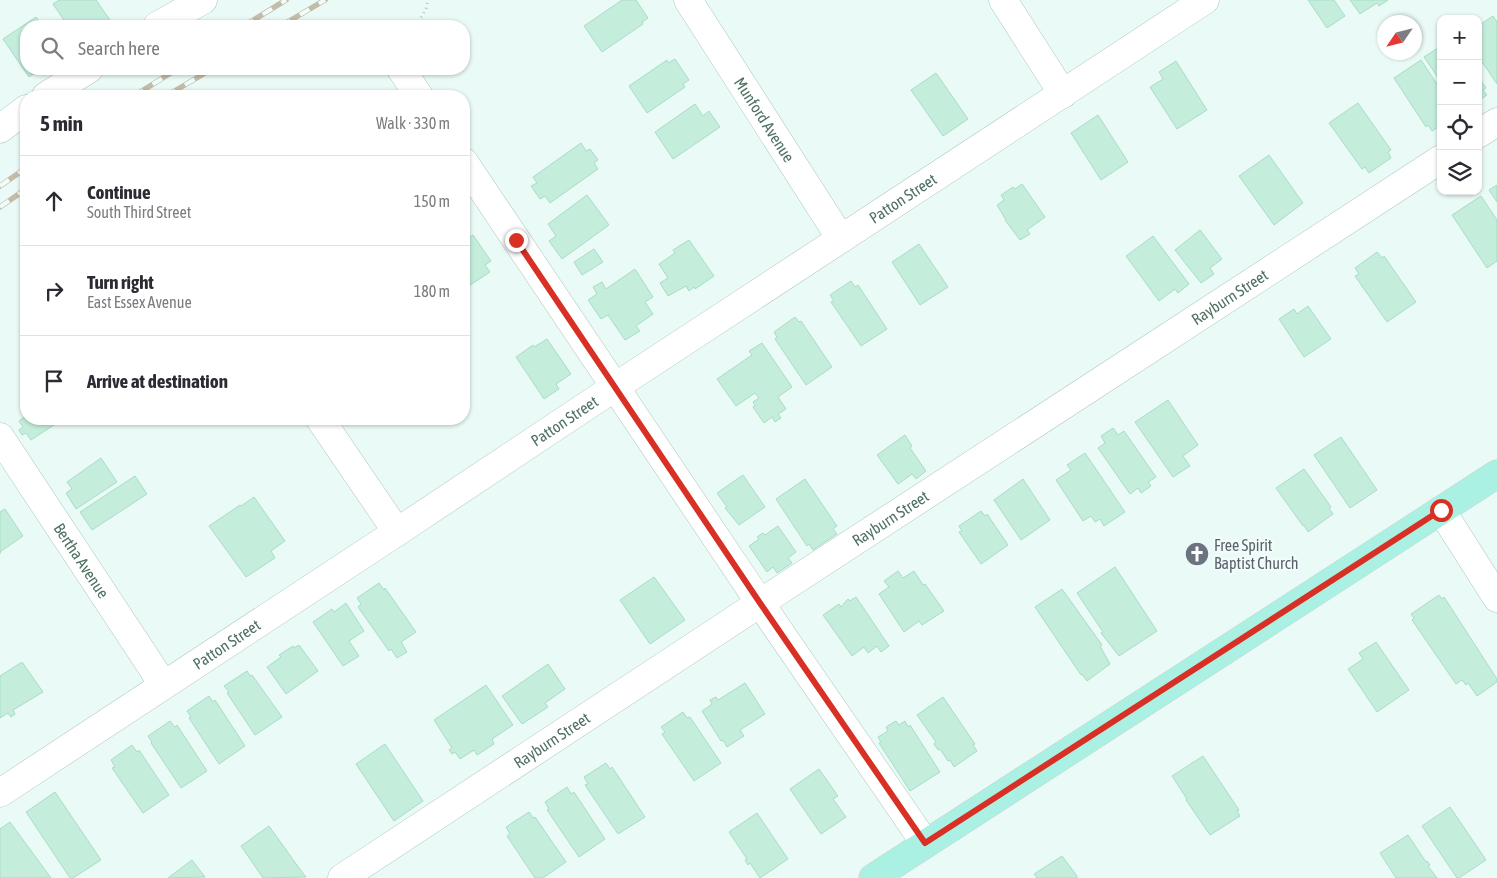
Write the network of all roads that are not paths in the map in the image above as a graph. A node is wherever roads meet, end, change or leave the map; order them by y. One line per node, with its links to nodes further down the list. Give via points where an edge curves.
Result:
1 (203, 0): 5 (street)
2 (688, 0): 17 (street, Munford Avenue)
3 (1002, 0): 10 (street)
4 (1205, 0): 10 (street, Patton Street)
5 (168, 20)
6 (79, 75): 8 (street)
7 (405, 75): 9 (street)
8 (56, 90)
9 (415, 90)
10 (1063, 94): 17 (street, Patton Street)
11 (20, 114): 13 (street)
12 (1497, 122): 14 (street)
13 (0, 129)
14 (1482, 131)
15 (1437, 162): 25 (street, Rayburn Street)
16 (470, 171): 18 (street)
17 (842, 239): 18 (street, Patton Street)
18 (614, 387): 23 (street, Patton Street); 25 (street)
19 (324, 425): 23 (street)
20 (0, 437): 26 (street, Bertha Avenue)
21 (1497, 474): 22 (main road)
22 (1441, 510): 24 (street); 28 (main road)
23 (397, 532): 26 (street, Patton Street)
24 (1497, 598)
25 (760, 603): 28 (street); 29 (street, Rayburn Street)
26 (163, 684): 27 (street, Patton Street)
27 (0, 793)
28 (925, 843): 30 (main road)
29 (342, 878)
30 (873, 878)

